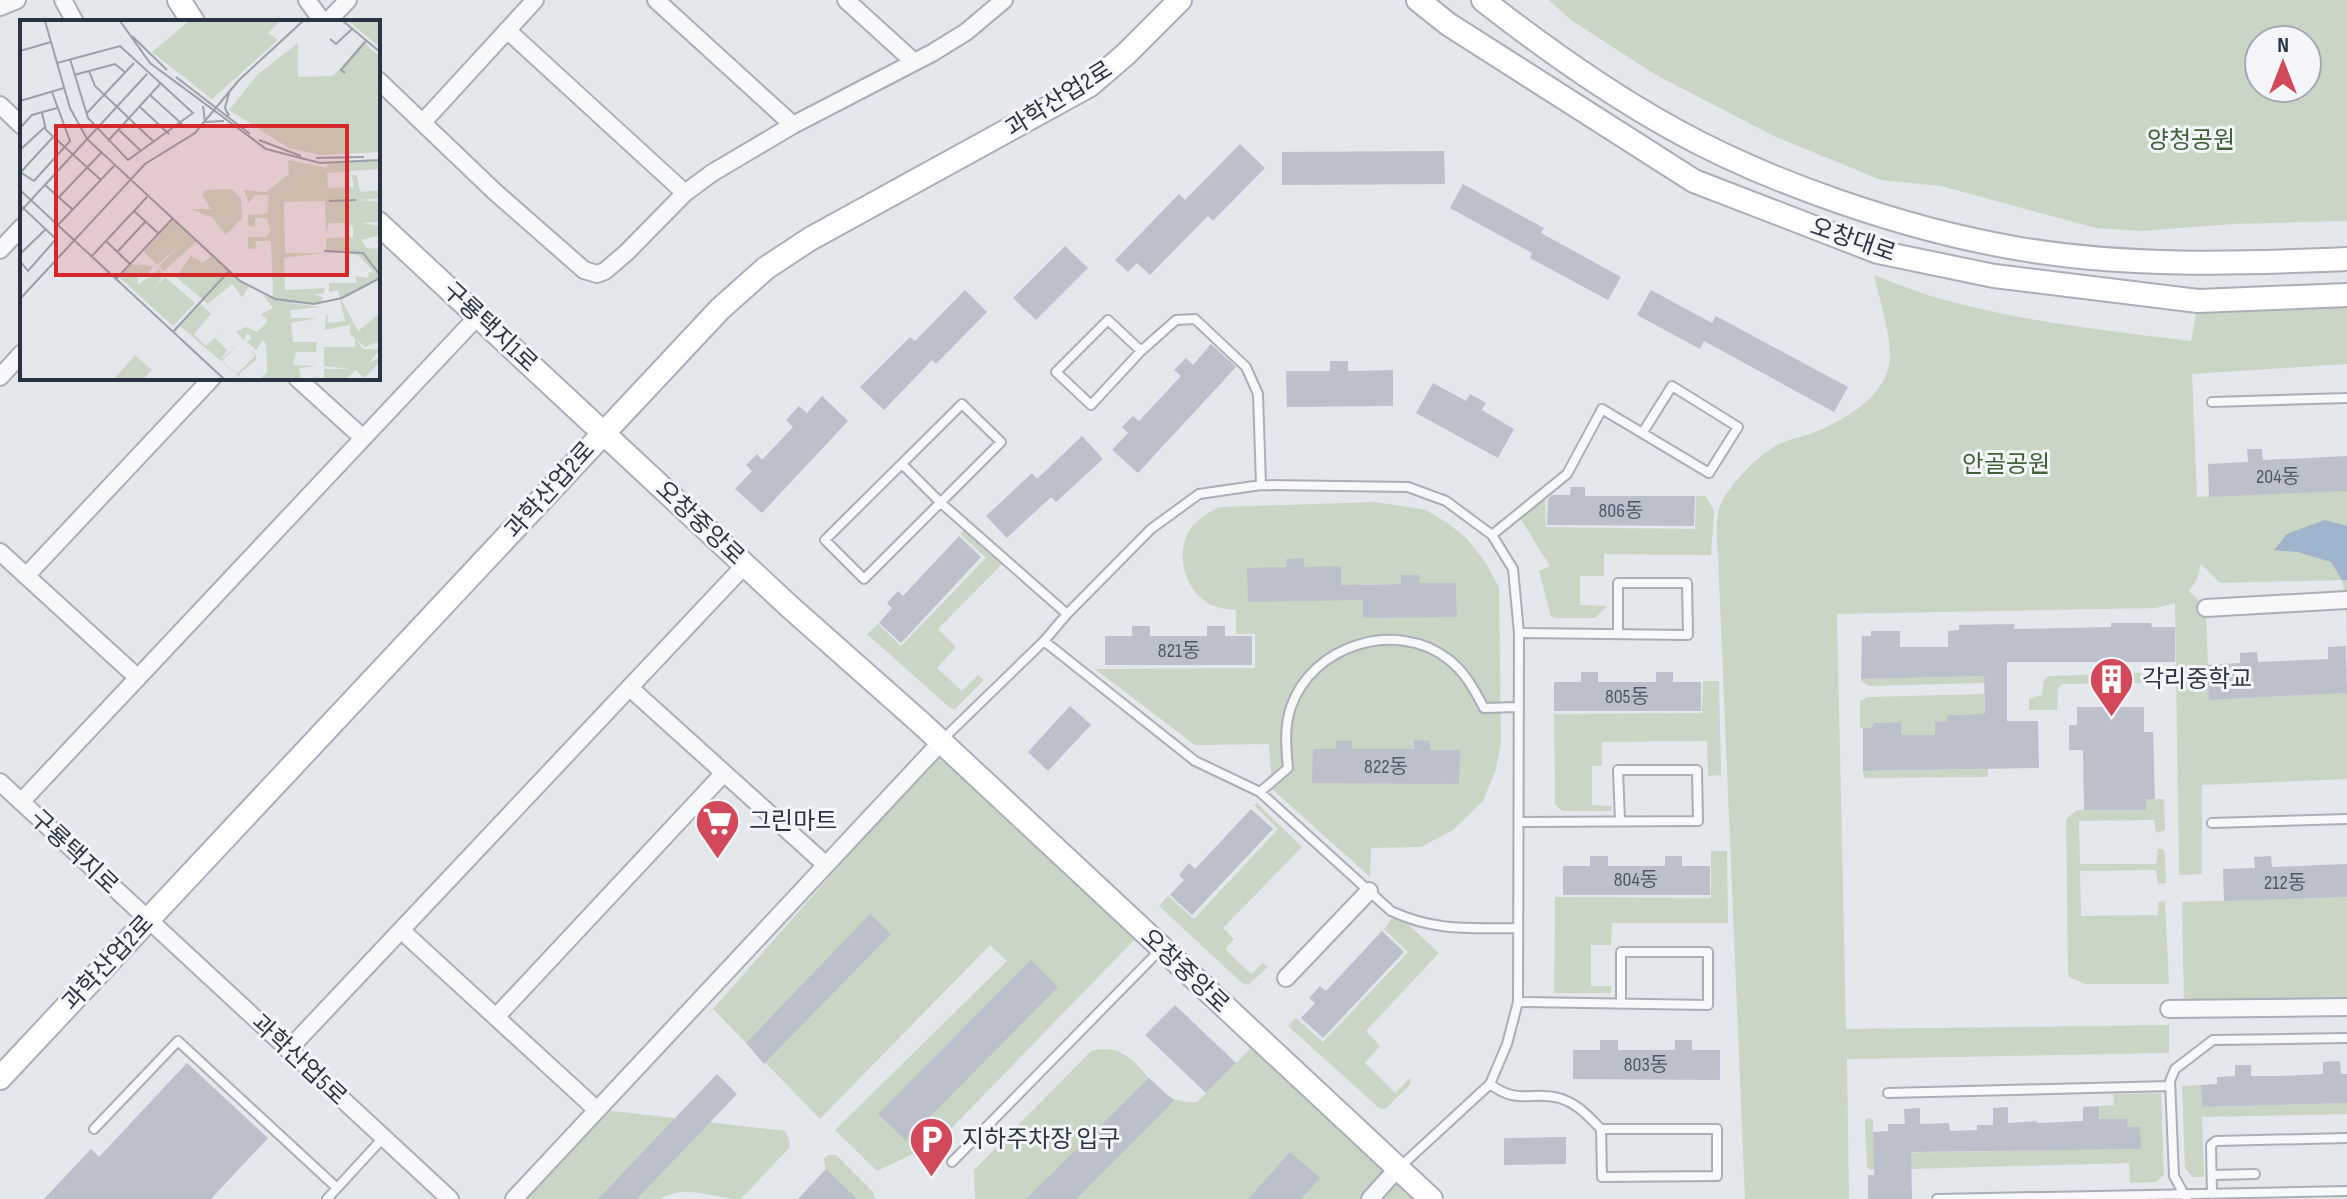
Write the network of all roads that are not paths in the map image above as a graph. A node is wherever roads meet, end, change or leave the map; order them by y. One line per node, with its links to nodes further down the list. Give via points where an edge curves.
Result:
1 (17, 0): 13 (street)
2 (63, 0): 14 (street)
3 (179, 0): 15 (street)
4 (307, 0): 16 (street)
5 (348, 0): 17 (street)
6 (535, 0): 18 (street)
7 (656, 0): 24 (street)
8 (846, 0): 19 (street)
9 (1004, 0): 19 (street, via 966,32)
10 (1180, 0): 39 (street, 과학산업2로, via 1090,85 766,268)
11 (1418, 0): 30 (street, 오창대로, via 1694,181 1878,252 1994,276 2198,301)
12 (1483, 0): 29 (street, 오창대로, via 1540,44 1674,130 1755,168 1935,230 2056,254 2189,263)
13 (0, 7)
14 (74, 20)
15 (192, 20)
16 (323, 20)
17 (327, 20)
18 (507, 30): 22 (street); 25 (street)
19 (913, 61): 24 (street)
20 (380, 82): 22 (street)
21 (0, 105): 23 (street)
22 (423, 122): 25 (street, via 584,270 597,274 626,253)
23 (20, 124)
24 (793, 125): 25 (street)
25 (685, 193)
26 (380, 225): 31 (street, 구룡택지1로)
27 (20, 229): 28 (street)
28 (0, 250)
29 (2347, 259)
30 (2347, 295)
31 (478, 316): 39 (street, 구룡택지1로); 41 (street)
32 (1141, 351): 32 (lane, via 1091,405 1056,372 1108,320); 43 (lane, via 1176,320 1195,319 1246,367 1258,394)
33 (20, 355): 34 (street)
34 (0, 377)
35 (210, 380): 48 (street)
36 (299, 380): 41 (street)
37 (2347, 398): 38 (lane)
38 (2212, 402)
39 (603, 431): 47 (street, 오창중앙로); 69 (street, 과학산업2로)
40 (1643, 432): 40 (lane, via 1709,473 1738,427 1672,386); 45 (lane, via 1602,409 1567,474)
41 (363, 438): 55 (street)
42 (902, 464): 44 (lane); 44 (lane, via 962,404 1001,442); 44 (lane, via 825,540 864,579)
43 (1261, 485): 45 (lane, via 1408,487 1446,501); 51 (lane, via 1199,494 1151,529)
44 (941, 503): 51 (lane)
45 (1492, 535): 52 (lane, via 1513,569)
46 (0, 552): 48 (street)
47 (745, 565): 56 (street); 58 (street, 오창중앙로)
48 (26, 576): 55 (street)
49 (2347, 600): 50 (street)
50 (2206, 608)
51 (1067, 614): 54 (lane)
52 (1519, 633): 53 (lane); 57 (lane)
53 (1618, 634): 53 (lane, via 1688,635 1687,583 1618,583)
54 (1044, 641): 58 (lane); 61 (lane, via 1195,761)
55 (138, 678): 62 (street)
56 (630, 688): 59 (street); 71 (street)
57 (1519, 707): 61 (lane, via 1484,708 1469,680 1447,658 1419,644 1388,639 1357,643 1329,657 1306,679 1291,706 1285,737 1288,768); 65 (lane)
58 (941, 742): 67 (street); 72 (street, 오창중앙로)
59 (724, 773): 67 (street); 78 (street)
60 (0, 782): 62 (street, 구룡택지로)
61 (1260, 792): 68 (lane)
62 (21, 802): 69 (street, 구룡택지로)
63 (2347, 819): 66 (lane)
64 (1620, 821): 64 (lane, via 1698,821 1697,770 1618,770); 65 (lane)
65 (1519, 822): 70 (lane)
66 (2212, 823)
67 (826, 865): 85 (street)
68 (1369, 891): 70 (lane, via 1391,911 1437,928); 73 (street)
69 (148, 921): 80 (street, 과학산업5로); 81 (street, 과학산업2로)
70 (1518, 928): 74 (lane)
71 (402, 931): 78 (street); 80 (street)
72 (1161, 949): 90 (lane); 91 (street, 오창중앙로)
73 (1286, 978)
74 (1518, 1002): 75 (lane); 82 (lane)
75 (1621, 1004): 75 (lane, via 1708,1005 1708,952 1621,952)
76 (2347, 1007): 77 (street)
77 (2169, 1009)
78 (496, 1017): 85 (street)
79 (2347, 1038): 83 (lane, via 2213,1040 2175,1069)
80 (288, 1050): 88 (street, 과학산업5로)
81 (0, 1078)
82 (1490, 1084): 87 (lane, via 1521,1098 1557,1097 1582,1109); 91 (lane)
83 (2170, 1086): 84 (lane); 98 (lane, via 2174,1176)
84 (1888, 1093)
85 (596, 1109): 101 (street)
86 (94, 1129): 94 (lane, via 178,1041)
87 (1601, 1129): 87 (lane, via 1602,1177 1717,1176 1717,1129)
88 (383, 1138): 94 (lane); 100 (street, 과학산업5로)
89 (2347, 1138): 93 (lane, via 2216,1141 2211,1145)
90 (952, 1162)
91 (1398, 1168): 102 (street); 103 (street, 오창중앙로)
92 (2255, 1174): 93 (lane)
93 (2212, 1175): 96 (lane)
94 (337, 1188): 99 (lane)
95 (2347, 1191): 96 (lane)
96 (2212, 1194): 98 (lane)
97 (2115, 1197): 98 (lane); 104 (lane)
98 (2186, 1197)
99 (327, 1199)
100 (450, 1199)
101 (514, 1199)
102 (1370, 1199)
103 (1431, 1199)
104 (1937, 1199)

